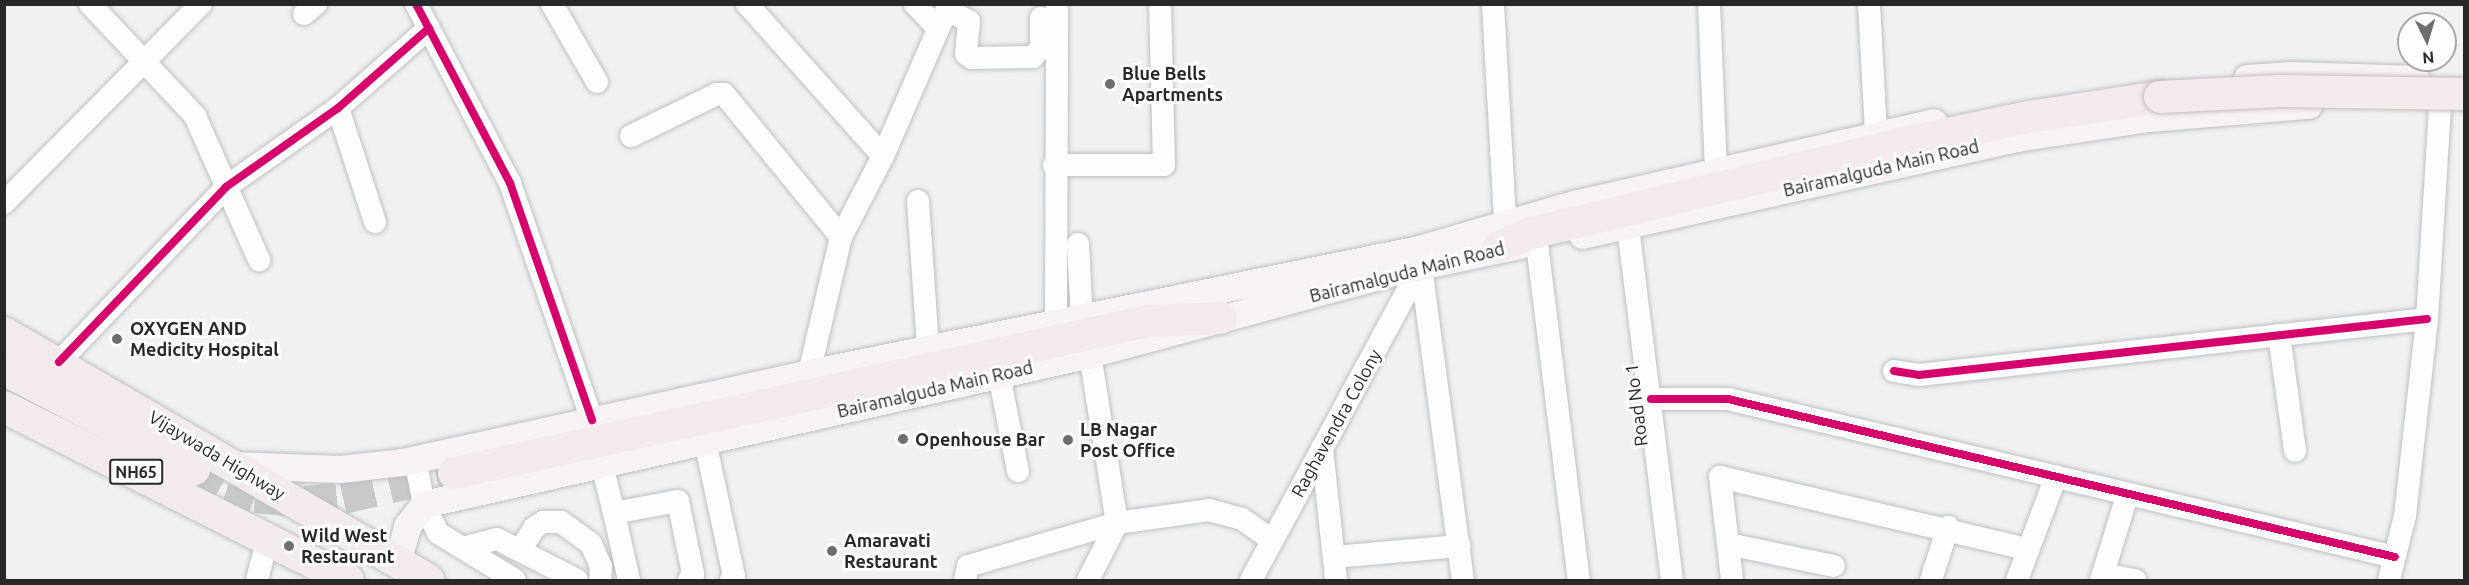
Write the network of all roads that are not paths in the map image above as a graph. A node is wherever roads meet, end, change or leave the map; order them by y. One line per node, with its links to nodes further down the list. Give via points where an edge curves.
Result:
1 (90, 4): 15 (street)
2 (201, 4): 15 (street)
3 (416, 4): 14 (street)
4 (552, 4): 16 (street)
5 (747, 4): 23 (street)
6 (915, 4): 13 (street)
7 (1042, 4): 13 (street, via 1041,47 1033,57 972,58 966,54 969,21)
8 (1057, 4): 24 (street)
9 (1160, 4): 24 (street, via 1164,165)
10 (1493, 4): 31 (street)
11 (1709, 4): 25 (street)
12 (1869, 4): 21 (street)
13 (945, 14): 23 (street)
14 (429, 28): 20 (street); 52 (street, via 510,183)
15 (145, 60): 26 (street, via 195,116); 28 (street)
16 (597, 82)
17 (2464, 83): 18 (main road)
18 (2390, 90): 19 (main road, Bairamalguda Main Road); 21 (main road, via 2292,75 2157,84 2079,94); 30 (main road, Bairamalguda Main Road, via 2027,136 1878,166)
19 (2456, 103): 31 (highway, bridge, via 2280,91 2160,97 2029,117 1528,234); 38 (street)
20 (338, 108): 26 (street); 29 (street)
21 (1876, 133): 25 (main road)
22 (631, 136): 32 (street, via 724,94)
23 (883, 156): 32 (street)
24 (1054, 165): 40 (street)
25 (1716, 170): 31 (main road)
26 (226, 186): 35 (street); 45 (street)
27 (918, 201): 43 (street)
28 (4, 203)
29 (375, 222)
30 (1628, 226): 34 (main road, Bairamalguda Main Road); 50 (street, Road No 1)
31 (1502, 234): 34 (main road, Bairamalguda Main Road); 36 (main road, Bairamalguda Main Road); 39 (main road)
32 (842, 237): 48 (street)
33 (1077, 244): 39 (street)
34 (1537, 244): 94 (street)
35 (259, 260)
36 (1421, 266): 37 (main road, Bairamalguda Main Road); 54 (street, Raghavendra Colony); 71 (street)
37 (1221, 318): 44 (main road, Bairamalguda Main Road); 61 (highway, via 1148,321)
38 (2427, 319): 42 (street); 75 (street, via 2405,516)
39 (1082, 320): 40 (main road)
40 (1056, 325): 43 (main road)
41 (4, 333): 45 (highway, Vijaywada Highway)
42 (2279, 335): 47 (street, via 1919,375); 55 (street)
43 (928, 348): 48 (main road)
44 (1090, 354): 49 (main road, Bairamalguda Main Road); 66 (street)
45 (59, 362): 57 (highway, Vijaywada Highway)
46 (4, 369): 59 (highway)
47 (1894, 371)
48 (809, 373): 52 (main road)
49 (999, 375): 53 (main road, Bairamalguda Main Road); 60 (street)
50 (1651, 399): 62 (street, via 1728,399); 95 (street, Road No 1)
51 (4, 407): 68 (highway, NH65)
52 (592, 420): 56 (main road)
53 (705, 441): 58 (main road, Bairamalguda Main Road); 88 (street, via 734,576)
54 (1322, 448): 69 (street, Raghavendra Colony); 76 (street)
55 (2295, 451)
56 (415, 459): 57 (main road, via 340,469); 64 (street)
57 (233, 465): 77 (highway, Vijaywada Highway)
58 (602, 465): 64 (main road, Bairamalguda Main Road); 65 (street)
59 (194, 469)
60 (1018, 471)
61 (454, 473)
62 (2056, 476): 63 (street); 74 (street)
63 (2127, 496): 75 (street); 79 (street)
64 (424, 504): 72 (street, via 438,532); 77 (main road, via 407,526)
65 (614, 513): 86 (street); 87 (street, via 678,501 693,574)
66 (1117, 523): 69 (street, via 1209,510 1242,519); 89 (street, via 968,566); 90 (street)
67 (1948, 527): 70 (street, via 1720,477); 74 (street); 97 (street)
68 (268, 537): 80 (street); 81 (highway, NH65)
69 (1272, 540): 91 (street, Raghavendra Colony)
70 (1728, 544): 78 (street); 96 (street)
71 (1460, 546): 76 (street); 93 (street)
72 (463, 548): 73 (street, via 492,539); 83 (street)
73 (521, 549): 84 (street); 85 (street, via 534,528 543,522 561,522 591,544 601,566)
74 (2027, 549): 98 (street)
75 (2395, 557): 100 (street)
76 (1334, 558): 92 (street)
77 (397, 562): 82 (highway, Vijaywada Highway)
78 (1834, 566)
79 (2102, 577): 99 (street)
80 (257, 580)
81 (348, 580)
82 (428, 580)
83 (515, 580)
84 (577, 580)
85 (600, 580)
86 (629, 580)
87 (689, 580)
88 (731, 580)
89 (965, 580)
90 (1088, 580)
91 (1251, 580)
92 (1336, 580)
93 (1463, 580)
94 (1580, 580)
95 (1672, 580)
96 (1732, 580)
97 (1931, 580)
98 (2017, 580)
99 (2135, 580)
100 (2389, 580)

